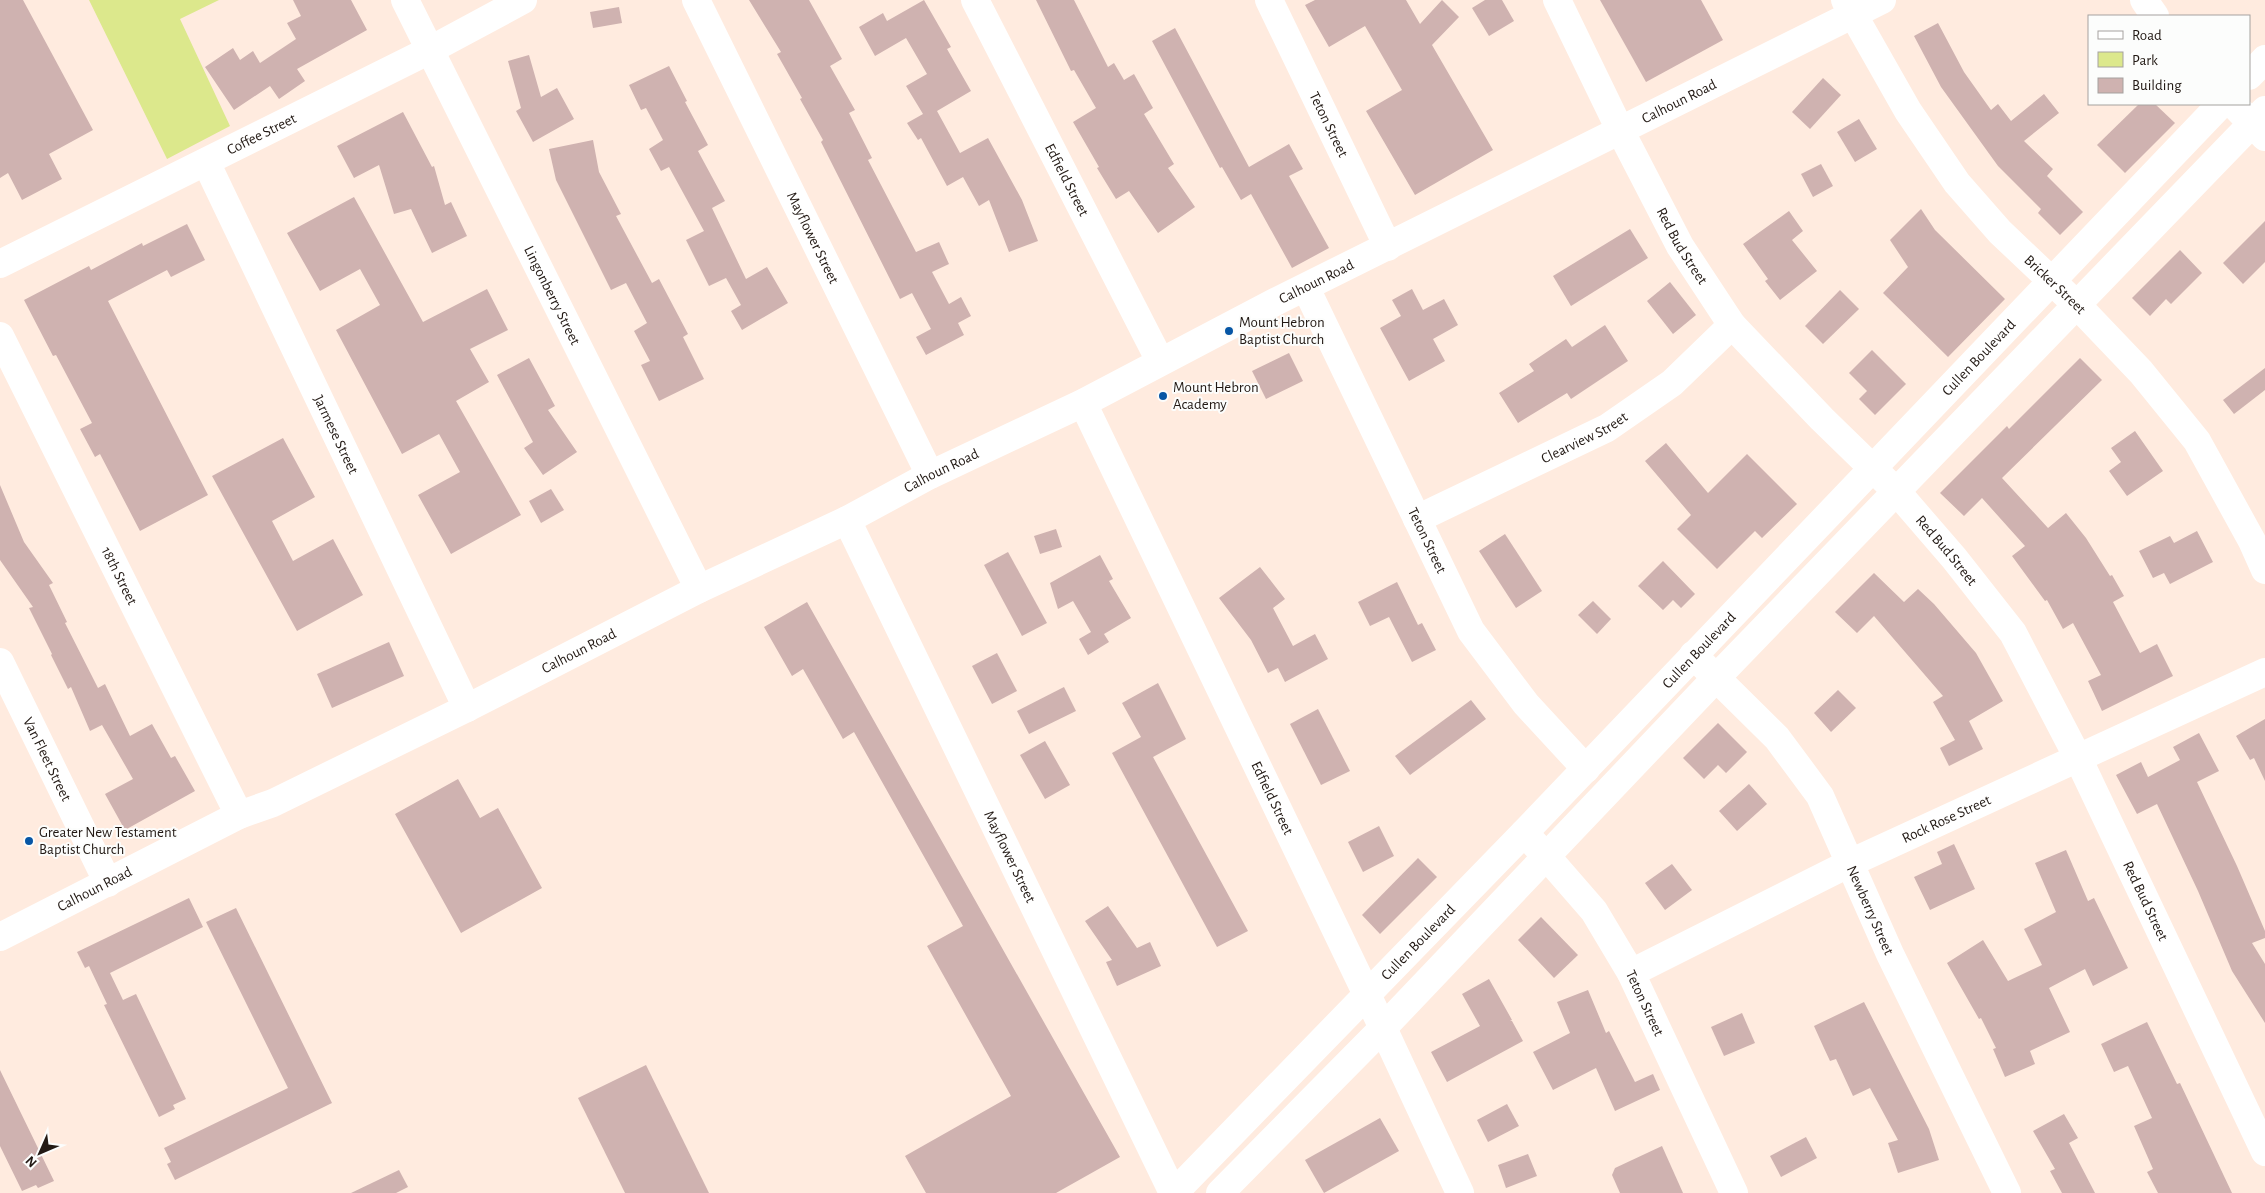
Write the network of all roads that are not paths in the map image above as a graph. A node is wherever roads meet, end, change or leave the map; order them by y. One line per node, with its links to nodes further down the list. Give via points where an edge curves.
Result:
1 (405, 0): 11 (street, Lingonberry Street)
2 (523, 0): 11 (street, Coffee Street)
3 (696, 0): 29 (street, Mayflower Street)
4 (975, 0): 26 (street, Edfield Street)
5 (1269, 0): 19 (street, Teton Street)
6 (1557, 0): 17 (street, Red Bud Street)
7 (1882, 0): 9 (street, Calhoun Road)
8 (2144, 0): 10 (street)
9 (1849, 7): 17 (street, Calhoun Road); 21 (street, Bricker Street, via 1908,111 1957,182 2000,232)
10 (2154, 15)
11 (430, 50): 18 (street, Coffee Street); 34 (street, Lingonberry Street)
12 (2265, 59): 13 (street)
13 (2250, 75)
14 (2220, 105): 21 (street, Cullen Boulevard)
15 (2234, 105): 16 (street)
16 (2261, 124): 23 (street)
17 (1620, 130): 19 (street, Calhoun Road); 24 (street, Red Bud Street, via 1680,246)
18 (206, 162): 20 (street, Coffee Street); 39 (street, Jarmese Street)
19 (1388, 247): 22 (street, Calhoun Road)
20 (0, 264)
21 (2052, 281): 23 (street, Bricker Street); 28 (street, Cullen Boulevard)
22 (1306, 288): 26 (street, Calhoun Road); 31 (street, Teton Street)
23 (2077, 305): 30 (street); 33 (street, Bricker Street, via 2141,372 2198,441)
24 (1732, 325): 28 (street, Red Bud Street); 31 (street, Clearview Street, via 1672,382 1607,428)
25 (0, 336): 43 (street, 18th Street)
26 (1160, 362): 27 (street, Calhoun Road)
27 (1083, 403): 29 (street, Calhoun Road); 50 (street, Edfield Street)
28 (1872, 468): 30 (street, Red Bud Street); 35 (street, Cullen Boulevard)
29 (930, 475): 32 (street, Calhoun Road)
30 (1897, 492): 38 (street); 40 (street, Red Bud Street, via 2013,633)
31 (1417, 519): 41 (street, Teton Street, via 1471,631 1526,704)
32 (847, 520): 34 (street, Calhoun Road); 53 (street, Mayflower Street)
33 (2265, 570)
34 (699, 589): 39 (street, Calhoun Road)
35 (1693, 655): 38 (street, Newberry Street); 41 (street, Cullen Boulevard)
36 (0, 662): 47 (street, Van Fleet Street)
37 (2265, 672): 40 (street, Rock Rose Street)
38 (1716, 678): 42 (street); 46 (street, Newberry Street, via 1777,738 1820,796)
39 (467, 708): 43 (street, Calhoun Road, via 272,803)
40 (2078, 758): 46 (street, Rock Rose Street); 52 (street, Red Bud Street)
41 (1586, 769): 42 (street, Teton Street); 44 (street, Cullen Boulevard)
42 (1609, 792): 45 (street)
43 (239, 815): 47 (street, Calhoun Road)
44 (1524, 833): 45 (street, Teton Street); 50 (street, Cullen Boulevard)
45 (1547, 857): 49 (street, Teton Street, via 1594,911); 51 (street)
46 (1850, 864): 49 (street, Rock Rose Street); 57 (street, Newberry Street, via 1890,954)
47 (108, 883): 48 (street, Calhoun Road)
48 (0, 937)
49 (1631, 974): 56 (street, Teton Street)
50 (1366, 995): 51 (street, Edfield Street); 53 (street, Cullen Boulevard)
51 (1383, 1028): 54 (street); 55 (street, Edfield Street)
52 (2265, 1152)
53 (1173, 1193)
54 (1220, 1193)
55 (1460, 1193)
56 (1734, 1193)
57 (2007, 1193)

